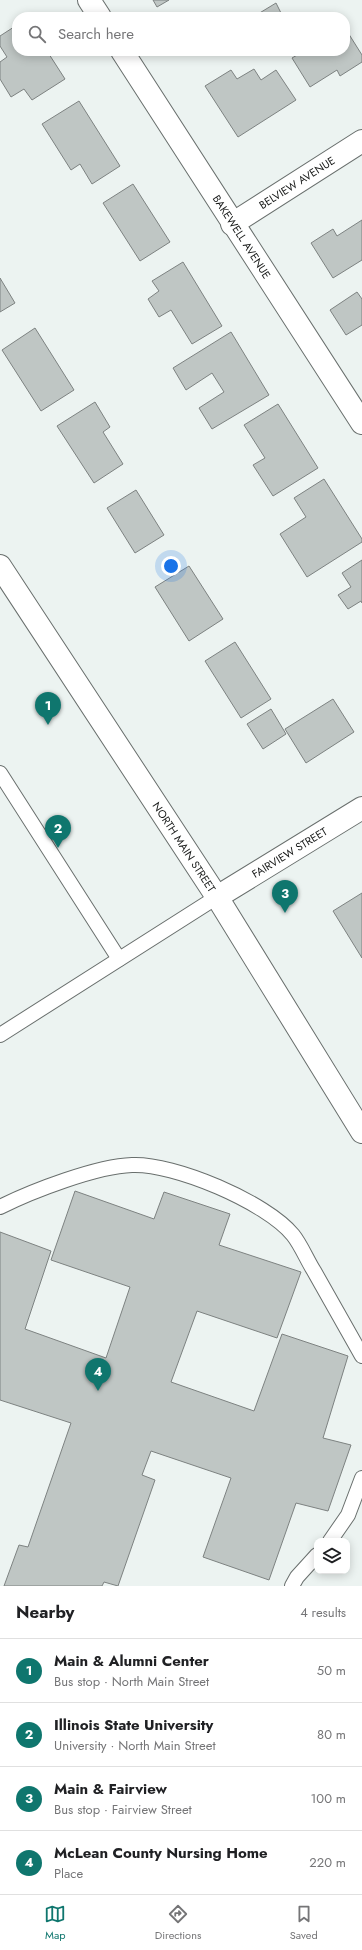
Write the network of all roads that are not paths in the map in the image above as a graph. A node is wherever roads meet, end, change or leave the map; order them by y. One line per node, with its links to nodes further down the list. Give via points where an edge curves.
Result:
1 (89, 0): 2 (street)
2 (97, 12)
3 (125, 56): 5 (street, BAKEWELL AVENUE)
4 (362, 141): 5 (street, BELVIEW AVENUE)
5 (232, 224): 6 (street, BAKEWELL AVENUE)
6 (362, 423)
7 (0, 566): 10 (street, NORTH MAIN STREET)
8 (0, 773): 11 (lane)
9 (362, 808): 10 (street, FAIRVIEW STREET)
10 (217, 898): 11 (lane); 13 (street, NORTH MAIN STREET)
11 (119, 960): 12 (lane)
12 (0, 1034)
13 (362, 1132)
14 (0, 1207): 15 (lane, via 65,1181 133,1164 169,1170 228,1190 263,1209 293,1234)
15 (362, 1356)
16 (362, 1478): 17 (lane, via 348,1515)
17 (332, 1538)
18 (314, 1558): 19 (lane)
19 (292, 1586)

